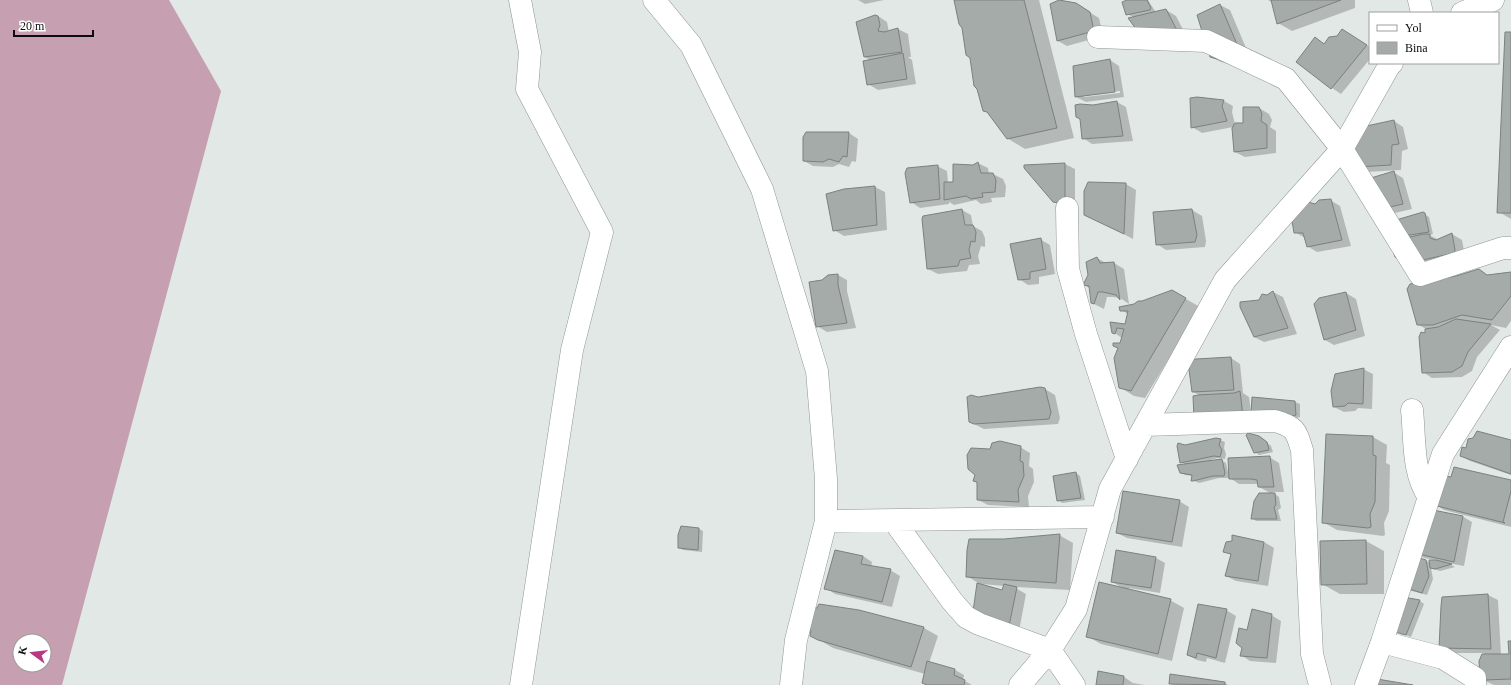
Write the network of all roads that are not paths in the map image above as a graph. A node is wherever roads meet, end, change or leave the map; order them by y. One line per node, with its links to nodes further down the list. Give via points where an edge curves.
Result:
1 (520, 0): 22 (street, via 530,52 527,89 602,232 572,350)
2 (654, 0): 18 (street, via 691,45 762,189 816,371 826,479)
3 (1419, 0): 5 (street)
4 (1493, 0): 6 (street)
5 (1422, 12)
6 (1464, 12)
7 (1098, 38): 9 (street, via 1206,41 1286,79)
8 (1391, 64): 9 (street)
9 (1342, 149): 11 (street, via 1420,274 1503,248); 14 (street, via 1225,280)
10 (1067, 208): 15 (street, via 1068,270)
11 (1511, 248)
12 (1511, 347): 16 (street, via 1443,454)
13 (1412, 410): 16 (street, via 1417,467 1423,488)
14 (1145, 425): 15 (street); 26 (street, via 1275,421 1288,425 1296,432 1302,450 1312,654)
15 (1127, 459): 17 (street, via 1110,488)
16 (1429, 497): 20 (street)
17 (1103, 516): 19 (street); 21 (street, via 1076,609)
18 (826, 521): 19 (street); 23 (street, via 796,640)
19 (894, 521): 21 (street, via 966,617)
20 (1382, 642): 27 (street); 28 (street, via 1443,658 1475,678)
21 (1050, 650): 24 (street); 25 (street)
22 (521, 685)
23 (791, 685)
24 (1020, 685)
25 (1074, 685)
26 (1320, 685)
27 (1366, 685)
28 (1475, 685)

